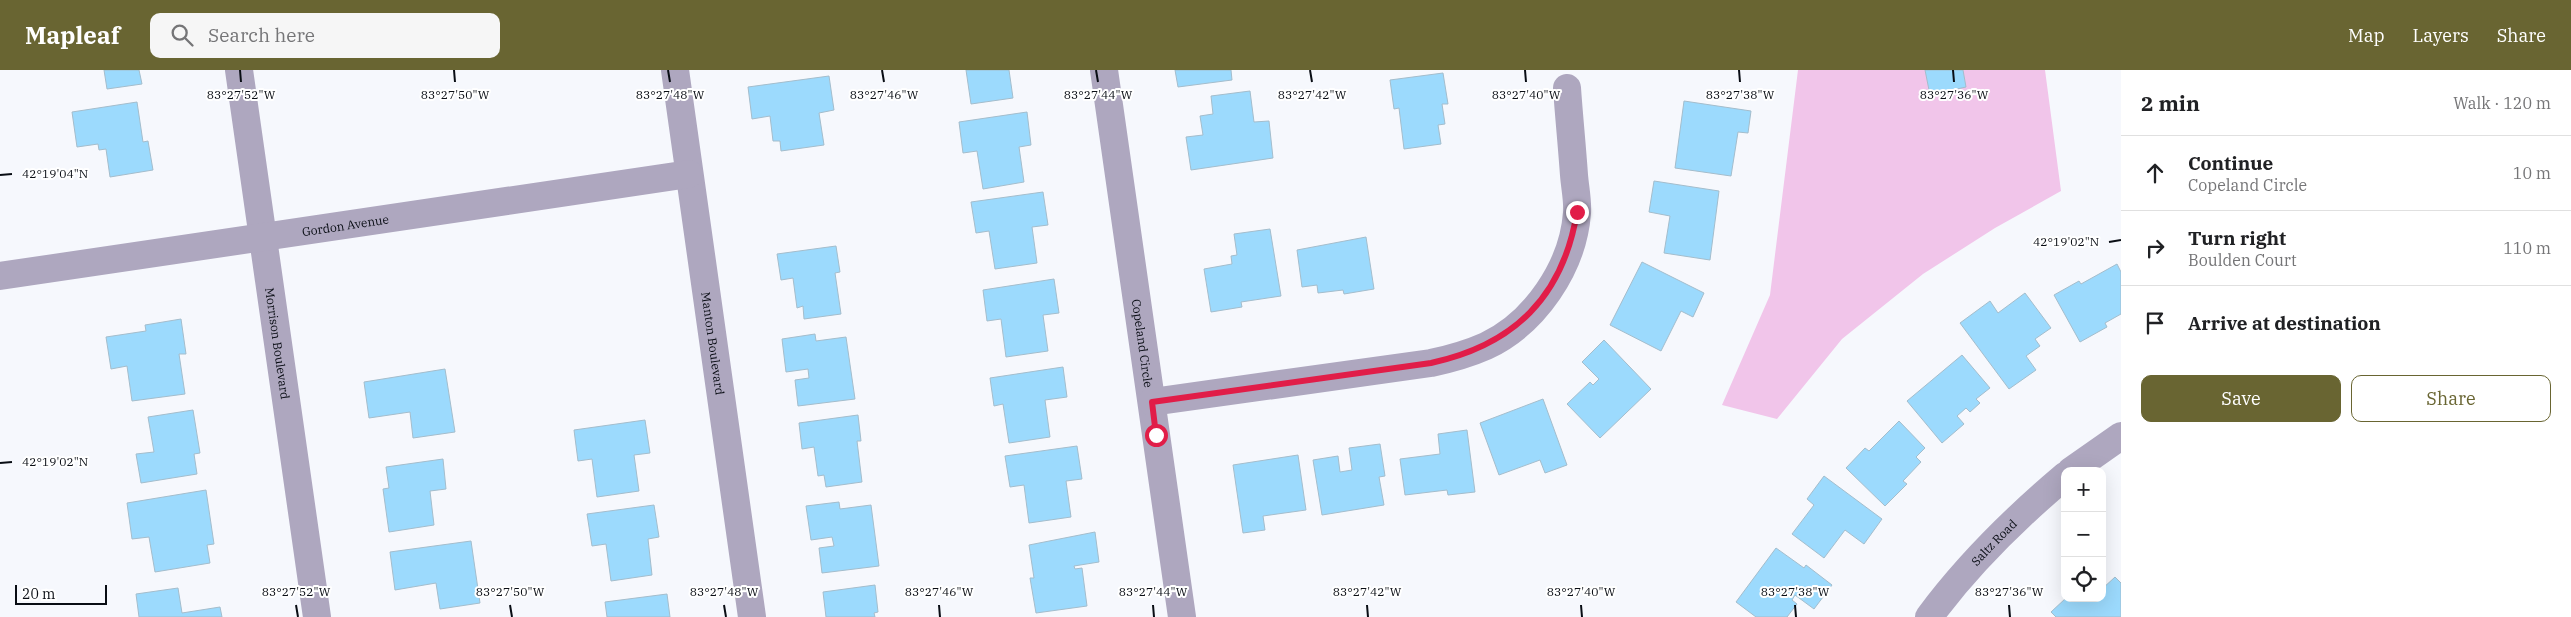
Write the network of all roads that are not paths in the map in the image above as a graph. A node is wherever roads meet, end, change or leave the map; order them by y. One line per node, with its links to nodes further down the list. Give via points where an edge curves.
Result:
1 (239, 70): 6 (street, Morrison Boulevard)
2 (675, 70): 5 (street, Manton Boulevard)
3 (1104, 70): 8 (street, Copeland Circle)
4 (1567, 88): 8 (street, via 1577,212 1573,236 1555,280 1526,318 1508,333 1458,358)
5 (689, 174): 6 (street, Gordon Avenue); 13 (street, Manton Boulevard)
6 (263, 238): 7 (street, Gordon Avenue); 12 (street, Morrison Boulevard)
7 (0, 276)
8 (1152, 402): 14 (street, Copeland Circle)
9 (2121, 436): 10 (street)
10 (2077, 467)
11 (2061, 479): 15 (street, Saltz Road, via 2017,516 1984,550)
12 (318, 617)
13 (752, 617)
14 (1182, 617)
15 (1929, 617)

